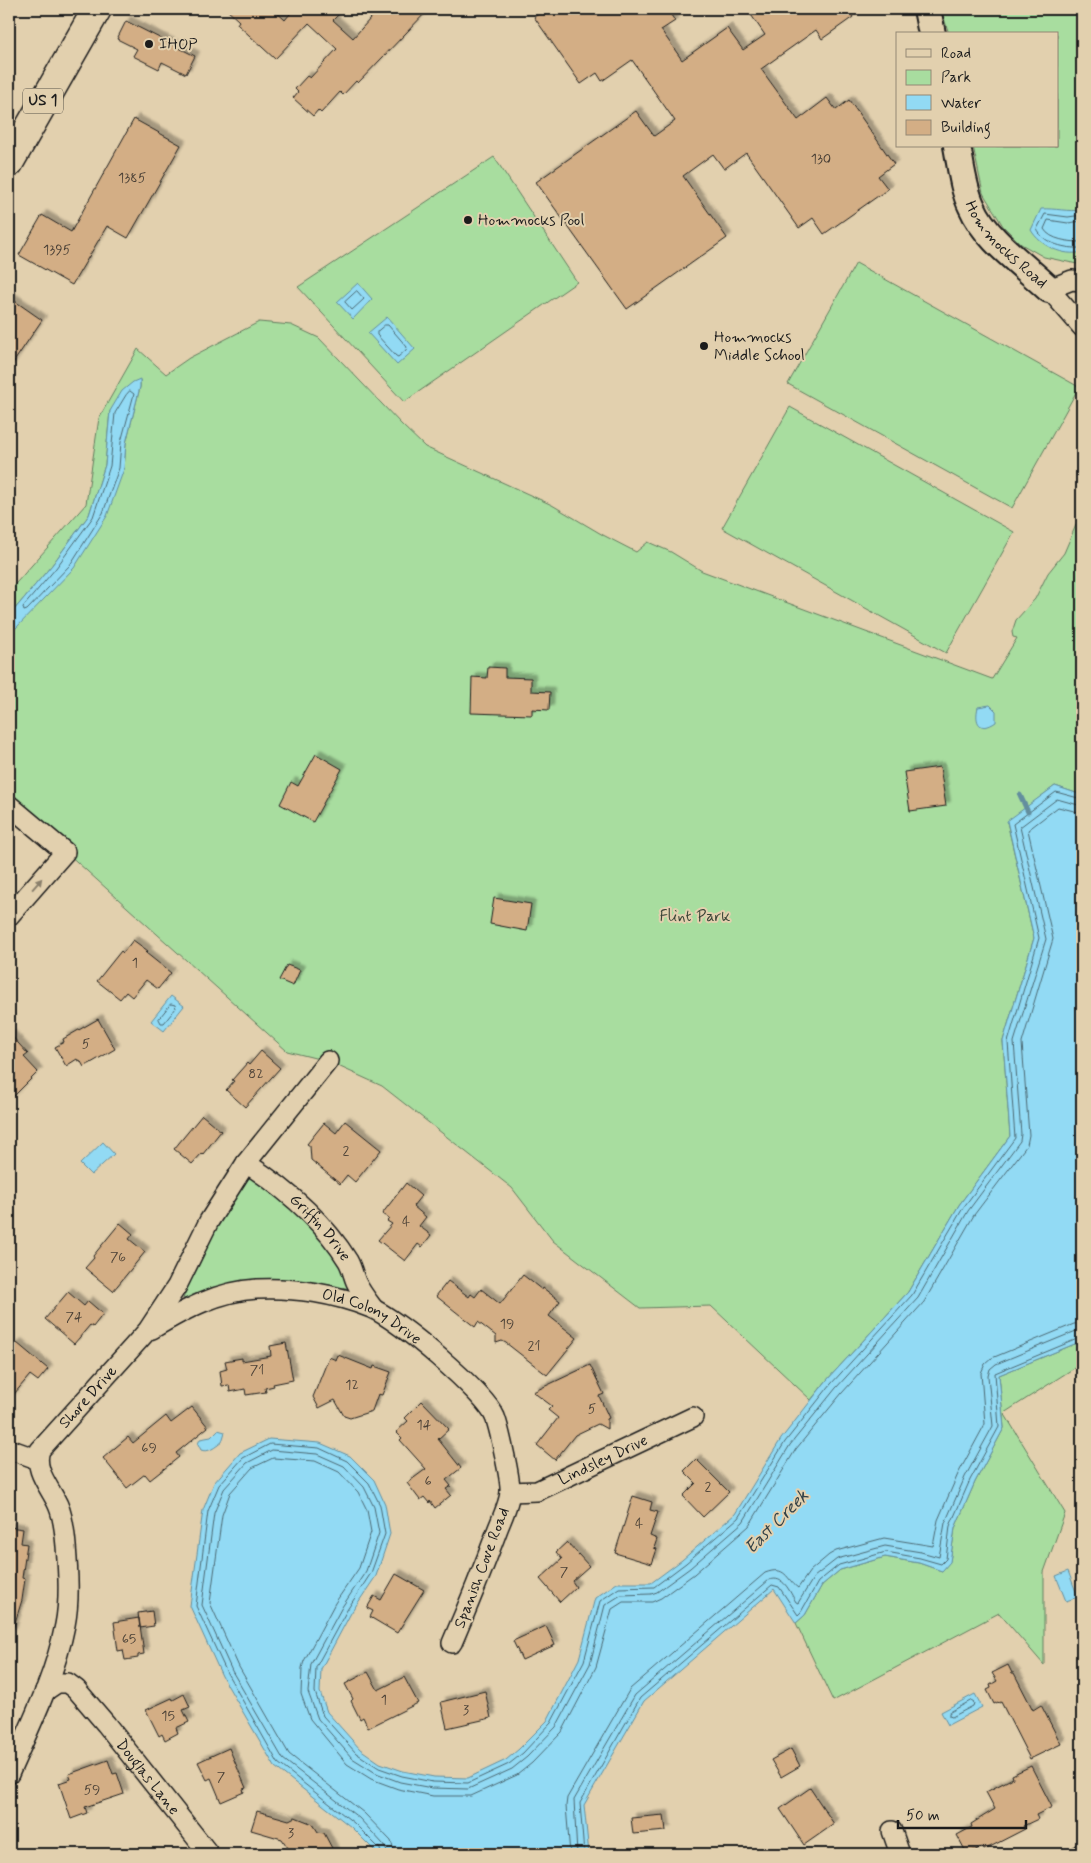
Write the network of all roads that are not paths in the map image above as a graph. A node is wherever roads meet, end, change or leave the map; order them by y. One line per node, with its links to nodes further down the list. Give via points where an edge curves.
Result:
1 (97, 9): 5 (main road, US 1)
2 (927, 9): 3 (street)
3 (932, 32)
4 (957, 148): 7 (street, Hommocks Road, via 971,206 980,222 989,235)
5 (9, 163)
6 (1082, 281): 7 (street, via 1072,280)
7 (1049, 289): 8 (street, Hommocks Road)
8 (1082, 327)
9 (9, 805): 10 (street, one-way to 9, via 66,852)
10 (9, 916)
11 (328, 1061): 12 (street, Shore Drive)
12 (246, 1163): 13 (street, Griffin Drive, via 310,1212 349,1263 357,1284); 14 (street, Shore Drive, via 209,1221 177,1286)
13 (373, 1308): 14 (street, Old Colony Drive, via 321,1293 256,1289 225,1294 189,1308); 18 (street, Old Colony Drive, via 398,1324 462,1378 495,1417)
14 (148, 1330): 17 (street, Shore Drive, via 45,1444)
15 (693, 1417): 18 (street, Lindsley Drive, via 537,1491)
16 (9, 1449): 17 (street)
17 (37, 1458): 19 (street, via 42,1477 59,1507 66,1544)
18 (510, 1492): 20 (street, Spanish Cove Road)
19 (65, 1625): 21 (street); 22 (street, Douglas Lane, via 64,1664)
20 (452, 1643)
21 (45, 1691): 22 (street, Douglas Lane, via 57,1683 68,1684); 23 (street)
22 (86, 1701): 25 (street, Douglas Lane)
23 (9, 1774)
24 (892, 1831): 26 (street)
25 (209, 1854)
26 (900, 1854)

